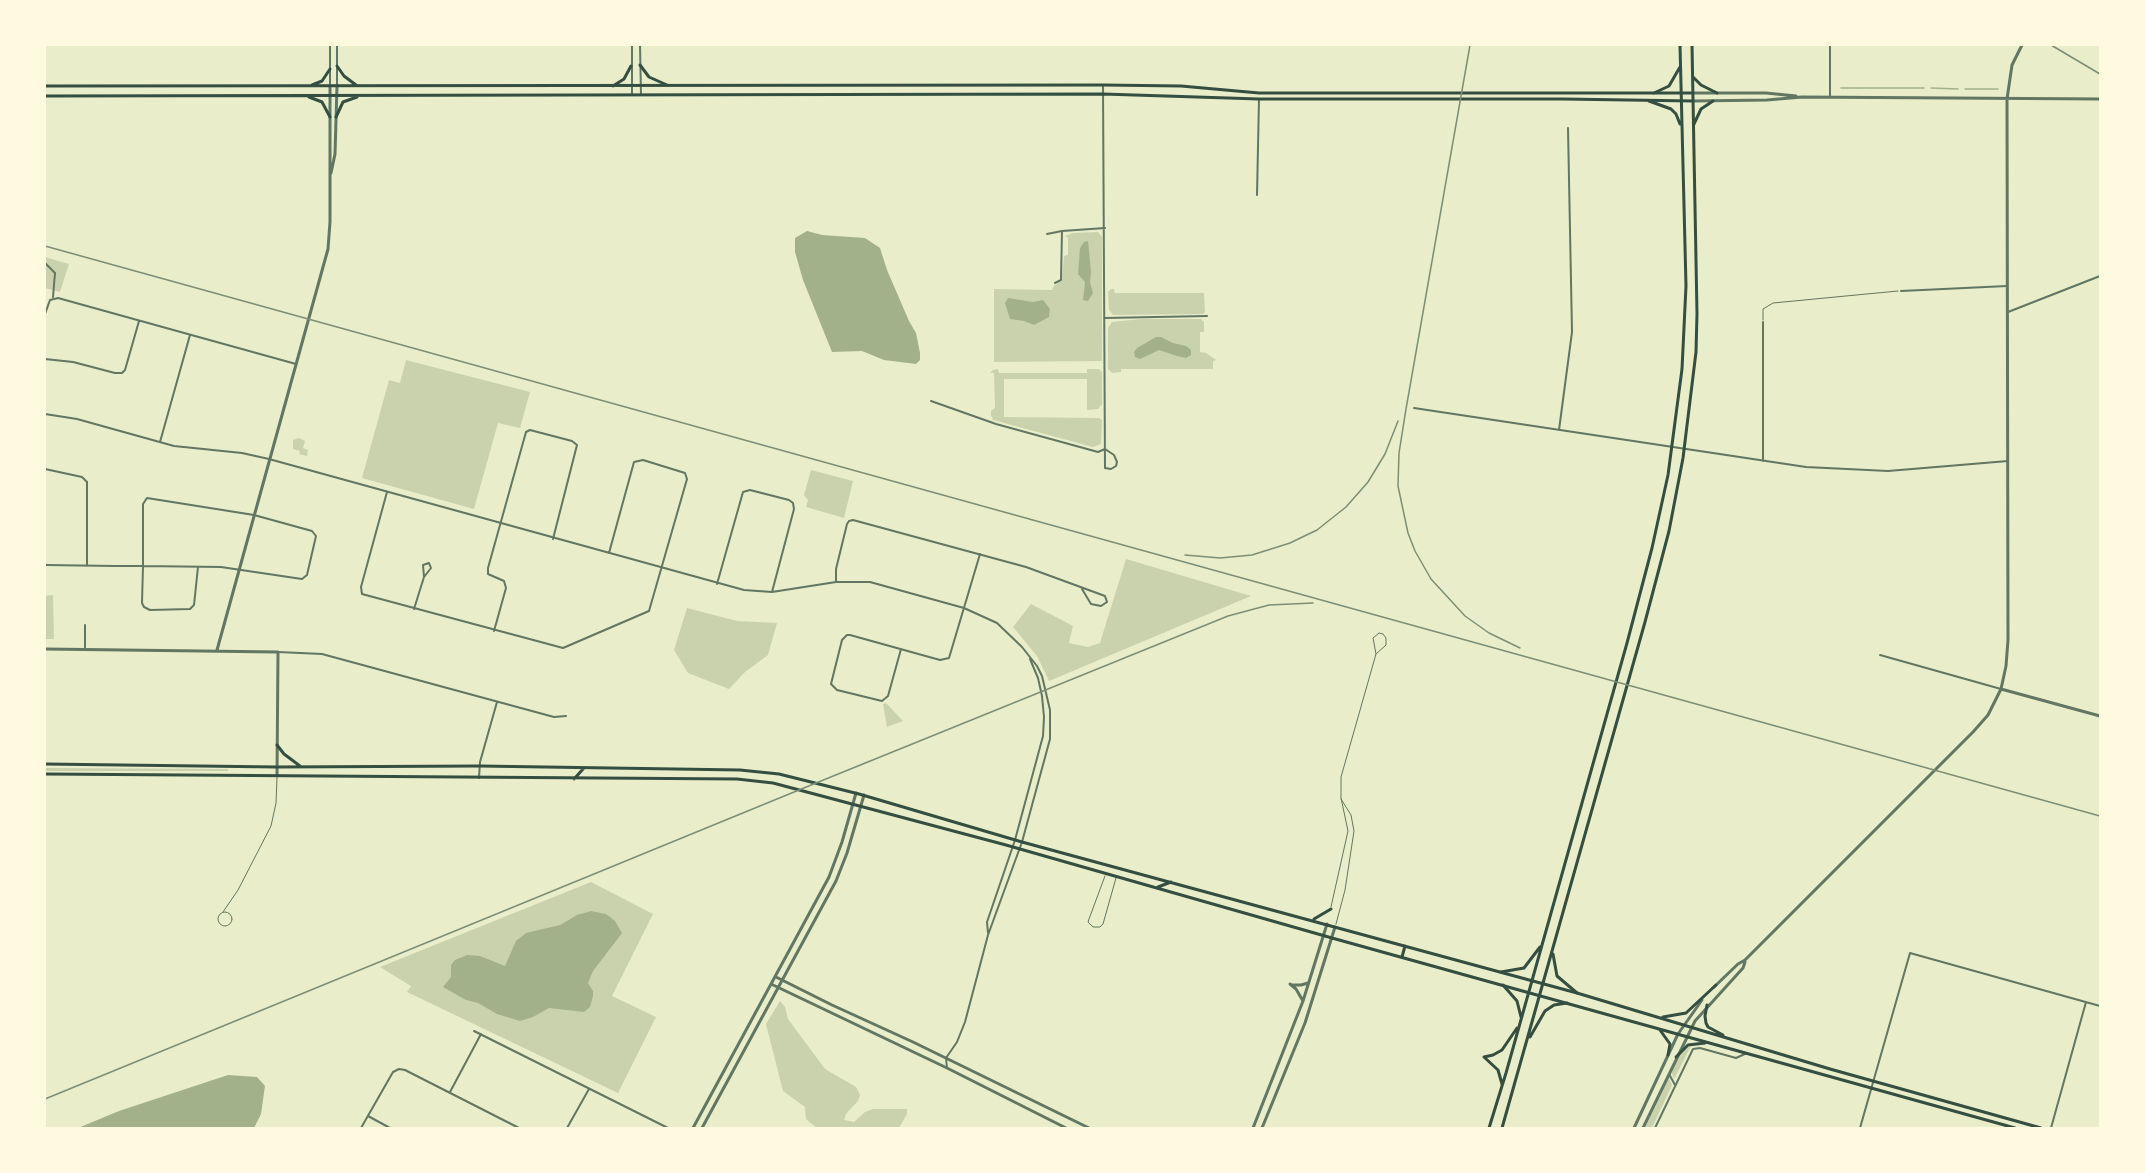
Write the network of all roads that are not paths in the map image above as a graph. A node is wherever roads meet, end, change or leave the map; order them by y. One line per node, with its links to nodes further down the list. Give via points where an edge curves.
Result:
1 (330, 45): 13 (street)
2 (337, 45): 11 (street)
3 (632, 45): 12 (street)
4 (640, 45): 9 (street)
5 (1680, 45): 10 (main road)
6 (1692, 45): 14 (main road)
7 (1830, 45): 38 (street)
8 (2022, 45): 40 (street, via 2013,65)
9 (640, 65): 22 (street); 23 (main road, via 649,77)
10 (1680, 65): 25 (main road, via 1672,83); 26 (main road)
11 (337, 66): 18 (street); 19 (main road)
12 (631, 66): 20 (main road, via 624,79); 21 (street)
13 (330, 69): 17 (main road, via 322,81); 24 (street)
14 (1692, 76): 27 (main road); 28 (main road)
15 (1103, 85): 23 (main road); 25 (main road, via 1259,93); 29 (street)
16 (45, 86): 17 (main road)
17 (310, 86): 24 (main road)
18 (337, 86): 19 (main road); 24 (main road); 32 (street)
19 (357, 86): 20 (main road)
20 (612, 86): 21 (main road)
21 (631, 86): 22 (main road); 33 (street)
22 (641, 86): 23 (main road); 34 (street)
23 (671, 86)
24 (330, 87): 31 (street)
25 (1654, 93): 26 (main road)
26 (1681, 93): 27 (main road); 43 (main road)
27 (1693, 93): 28 (street); 44 (main road)
28 (1717, 93): 37 (street)
29 (1103, 94): 34 (main road); 39 (main road); 53 (street)
30 (305, 95): 31 (main road); 35 (main road); 46 (main road, via 322,102)
31 (330, 95): 32 (main road); 46 (street)
32 (336, 95): 36 (main road); 47 (street)
33 (632, 95): 34 (main road); 36 (main road)
34 (641, 95)
35 (45, 96)
36 (360, 96): 47 (main road, via 343,102)
37 (1802, 97): 38 (street); 45 (street)
38 (1830, 97): 40 (street)
39 (1259, 99): 42 (main road); 52 (street)
40 (2007, 99): 41 (street); 59 (street)
41 (2100, 99)
42 (1649, 101): 43 (main road); 50 (main road, via 1674,111)
43 (1681, 101): 44 (main road); 50 (main road)
44 (1693, 101): 45 (street); 48 (main road)
45 (1713, 101): 48 (main road, via 1699,111)
46 (330, 117): 51 (street)
47 (336, 117): 51 (street)
48 (1694, 126): 78 (main road, via 1696,333)
49 (1568, 128): 74 (street, via 1572,332)
50 (1682, 132): 76 (main road, via 1685,317)
51 (330, 184): 70 (street, via 329,238)
52 (1257, 195)
53 (1105, 228): 54 (street); 65 (street)
54 (1062, 231): 55 (street); 58 (street, via 1061,280)
55 (1047, 234)
56 (45, 264): 61 (street, via 55,273)
57 (2100, 276): 62 (street)
58 (1055, 283)
59 (2007, 286): 60 (street); 62 (street)
60 (1901, 291): 67 (lane, via 1773,303 1763,309)
61 (53, 298): 63 (street); 66 (street)
62 (2008, 312): 81 (street)
63 (45, 314)
64 (1207, 316): 65 (street)
65 (1105, 318): 77 (street)
66 (139, 321): 68 (street); 69 (street, via 122,373)
67 (1763, 322): 80 (street)
68 (190, 335): 70 (street); 75 (street)
69 (45, 359)
70 (296, 364): 79 (street)
71 (931, 401): 77 (street, via 996,424 1098,452)
72 (1414, 408): 74 (street)
73 (45, 414): 75 (street)
74 (1559, 430): 76 (street)
75 (160, 442): 79 (street)
76 (1673, 447): 78 (street); 155 (main road, via 1654,542)
77 (1105, 449): 77 (street, via 1105,468 1111,469 1117,462)
78 (1684, 449): 80 (street); 157 (main road, via 1669,531)
79 (269, 459): 83 (street); 84 (street)
80 (1763, 461): 81 (street, via 1877,471)
81 (2008, 461): 112 (street, via 2008,640)
82 (45, 469): 90 (street, via 82,477 87,482)
83 (387, 492): 85 (street); 101 (street, via 361,591 365,596)
84 (254, 515): 91 (street, via 147,498 143,504); 94 (street); 94 (street, via 314,532 316,540 307,575 299,579)
85 (500, 524): 86 (street); 86 (street, via 526,432 534,430 578,445); 103 (street, via 488,574 504,580 506,588)
86 (554, 538): 87 (street)
87 (609, 553): 93 (street); 93 (street, via 634,462 643,460 682,471 687,479)
88 (980, 554): 96 (street, via 854,520 847,524); 98 (street); 100 (street)
89 (45, 565): 90 (street)
90 (87, 566): 91 (street)
91 (143, 566): 92 (street); 92 (street, via 142,603 150,610 192,607)
92 (198, 567): 94 (street)
93 (662, 568): 97 (street); 103 (street, via 649,611 567,647)
94 (239, 569): 107 (street)
95 (424, 577): 101 (street)
96 (836, 582): 99 (street); 100 (street, via 881,584)
97 (717, 584): 99 (street); 99 (street, via 743,492 750,490 793,503)
98 (1082, 589): 98 (street, via 1105,596 1107,602 1101,606 1091,603)
99 (772, 592)
100 (964, 608): 106 (street, via 949,658 940,660); 111 (street, via 997,623)
101 (414, 609): 103 (street)
102 (85, 625): 105 (street)
103 (494, 630)
104 (45, 649): 105 (street)
105 (85, 649): 107 (street)
106 (901, 649): 106 (street, via 888,696 882,701 837,690 831,684 842,640 847,635)
107 (217, 650): 108 (street)
108 (278, 652): 113 (street, via 322,654); 116 (street)
109 (1376, 654): 109 (lane, via 1373,642 1379,633 1385,635 1386,645); 130 (lane, via 1341,777)
110 (1880, 655): 112 (street)
111 (1029, 656): 133 (street, via 1038,678 1044,717 1041,744); 134 (street, via 1042,676 1052,727)
112 (2001, 689): 114 (street); 159 (street, via 1988,715 1973,732)
113 (497, 702): 115 (street); 118 (street)
114 (2100, 716)
115 (566, 717)
116 (277, 745): 119 (street); 120 (main road)
117 (45, 764): 119 (main road)
118 (480, 766): 120 (main road); 121 (main road); 125 (street)
119 (277, 767): 120 (main road); 124 (street)
120 (302, 767)
121 (584, 768): 122 (main road); 126 (main road)
122 (692, 769): 127 (main road); 128 (main road, via 778,774)
123 (45, 774): 124 (main road)
124 (277, 775): 125 (main road); 148 (lane, via 271,826)
125 (479, 778): 126 (main road)
126 (574, 779): 127 (main road)
127 (693, 779): 131 (main road, via 774,783)
128 (856, 793): 129 (main road); 131 (street)
129 (864, 795): 132 (street); 133 (main road)
130 (1341, 798): 147 (lane, via 1347,831); 151 (lane, via 1351,815 1354,831)
131 (853, 803): 132 (main road); 162 (street, via 829,877)
132 (861, 805): 135 (main road); 164 (street, via 842,866)
133 (1015, 840): 134 (main road); 135 (street)
134 (1022, 842): 136 (street); 137 (main road)
135 (1012, 847): 136 (main road); 152 (street, via 987,922)
136 (1019, 849): 139 (main road); 152 (street)
137 (1088, 860): 138 (main road); 139 (main road)
138 (1098, 862): 140 (main road); 141 (main road)
139 (1086, 868): 141 (main road)
140 (1125, 870): 142 (main road); 143 (main road)
141 (1106, 874): 142 (main road); 142 (lane, via 1088,922 1093,927 1103,924)
142 (1117, 877): 145 (main road)
143 (1171, 882): 144 (main road); 145 (main road)
144 (1184, 885): 146 (main road); 149 (main road)
145 (1157, 888): 146 (main road)
146 (1171, 892): 153 (main road)
147 (1331, 909): 149 (main road)
148 (223, 912): 148 (lane, via 218,921 226,926 232,918)
149 (1312, 920): 150 (main road)
150 (1327, 924): 151 (main road); 153 (street)
151 (1335, 926): 154 (street); 156 (main road)
152 (988, 935): 202 (street, via 965,1022)
153 (1323, 936): 154 (main road); 166 (street)
154 (1332, 938): 158 (main road); 175 (street)
155 (1542, 943): 160 (main road, via 1524,968); 165 (main road)
156 (1406, 946): 158 (main road); 160 (main road)
157 (1553, 950): 168 (main road); 174 (main road, via 1554,972)
158 (1402, 957): 169 (main road)
159 (1745, 960): 161 (street); 163 (street, via 1743,969)
160 (1501, 972): 165 (main road)
161 (1728, 974): 163 (street); 170 (street)
162 (776, 977): 164 (street); 167 (street)
163 (1733, 979): 180 (street)
164 (782, 981): 171 (street); 202 (street)
165 (1532, 981): 168 (main road); 173 (main road)
166 (1310, 982): 172 (street); 177 (street, via 1290,984)
167 (771, 984): 171 (street); 225 (street)
168 (1544, 984): 174 (main road); 176 (main road)
169 (1503, 985): 173 (main road); 183 (main road, via 1517,1001)
170 (1716, 985): 182 (main road, via 1686,1013); 187 (street)
171 (778, 988): 203 (street); 226 (street)
172 (1307, 990): 175 (street); 177 (street)
173 (1529, 992): 176 (main road); 183 (main road)
174 (1577, 993): 182 (main road)
175 (1314, 996): 185 (street)
176 (1540, 996): 179 (main road); 195 (main road)
177 (1303, 1001): 184 (street)
178 (2086, 1002): 181 (street); 208 (street, via 1910,953); 239 (street)
179 (1568, 1003): 189 (main road); 195 (main road, via 1545,1011)
180 (1707, 1005): 188 (street); 194 (main road, via 1708,1027)
181 (2100, 1006)
182 (1660, 1017): 187 (main road)
183 (1521, 1019): 186 (main road)
184 (1295, 1020): 185 (street); 207 (street)
185 (1305, 1023): 209 (street)
186 (1520, 1024): 211 (main road); 211 (main road, via 1502,1050 1484,1057 1498,1070)
187 (1683, 1024): 188 (main road); 192 (street)
188 (1691, 1026): 193 (street); 194 (main road)
189 (1659, 1029): 192 (main road); 200 (main road, via 1670,1044)
190 (474, 1030): 191 (street)
191 (481, 1034): 213 (street); 214 (street)
192 (1678, 1034): 193 (main road); 200 (street)
193 (1686, 1036): 196 (main road); 201 (street)
194 (1730, 1039): 197 (main road)
195 (1528, 1041): 232 (main road)
196 (1709, 1043): 198 (street); 199 (main road); 201 (main road, via 1688,1045)
197 (1750, 1045): 199 (main road); 204 (main road)
198 (1708, 1050): 199 (street, via 1736,1058); 210 (street, via 1696,1048 1690,1053)
199 (1748, 1053): 206 (main road)
200 (1668, 1055): 233 (street)
201 (1676, 1057): 205 (street)
202 (946, 1058): 203 (street); 228 (street)
203 (948, 1068): 227 (street)
204 (1830, 1069): 206 (main road); 208 (main road)
205 (1669, 1073): 210 (street); 234 (street)
206 (1828, 1076): 212 (main road)
207 (1273, 1081): 209 (street); 229 (street)
208 (1873, 1081): 212 (street); 215 (main road)
209 (1281, 1084): 230 (street)
210 (1675, 1085): 235 (street)
211 (1502, 1086): 231 (main road)
212 (1871, 1088): 216 (main road); 236 (street)
213 (589, 1089): 223 (street); 224 (street)
214 (450, 1092): 218 (street, via 399,1069 393,1072); 222 (street)
215 (1933, 1098): 216 (main road); 217 (main road)
216 (1931, 1104): 219 (main road)
217 (1989, 1114): 219 (main road); 238 (main road)
218 (368, 1116): 220 (street); 221 (street)
219 (1987, 1120): 237 (main road)
220 (361, 1128)
221 (390, 1128)
222 (519, 1128)
223 (567, 1128)
224 (668, 1128)
225 (693, 1128)
226 (702, 1128)
227 (1066, 1128)
228 (1089, 1128)
229 (1253, 1128)
230 (1262, 1128)
231 (1489, 1128)
232 (1502, 1128)
233 (1634, 1128)
234 (1643, 1128)
235 (1655, 1128)
236 (1860, 1128)
237 (2015, 1128)
238 (2041, 1128)
239 (2051, 1128)

